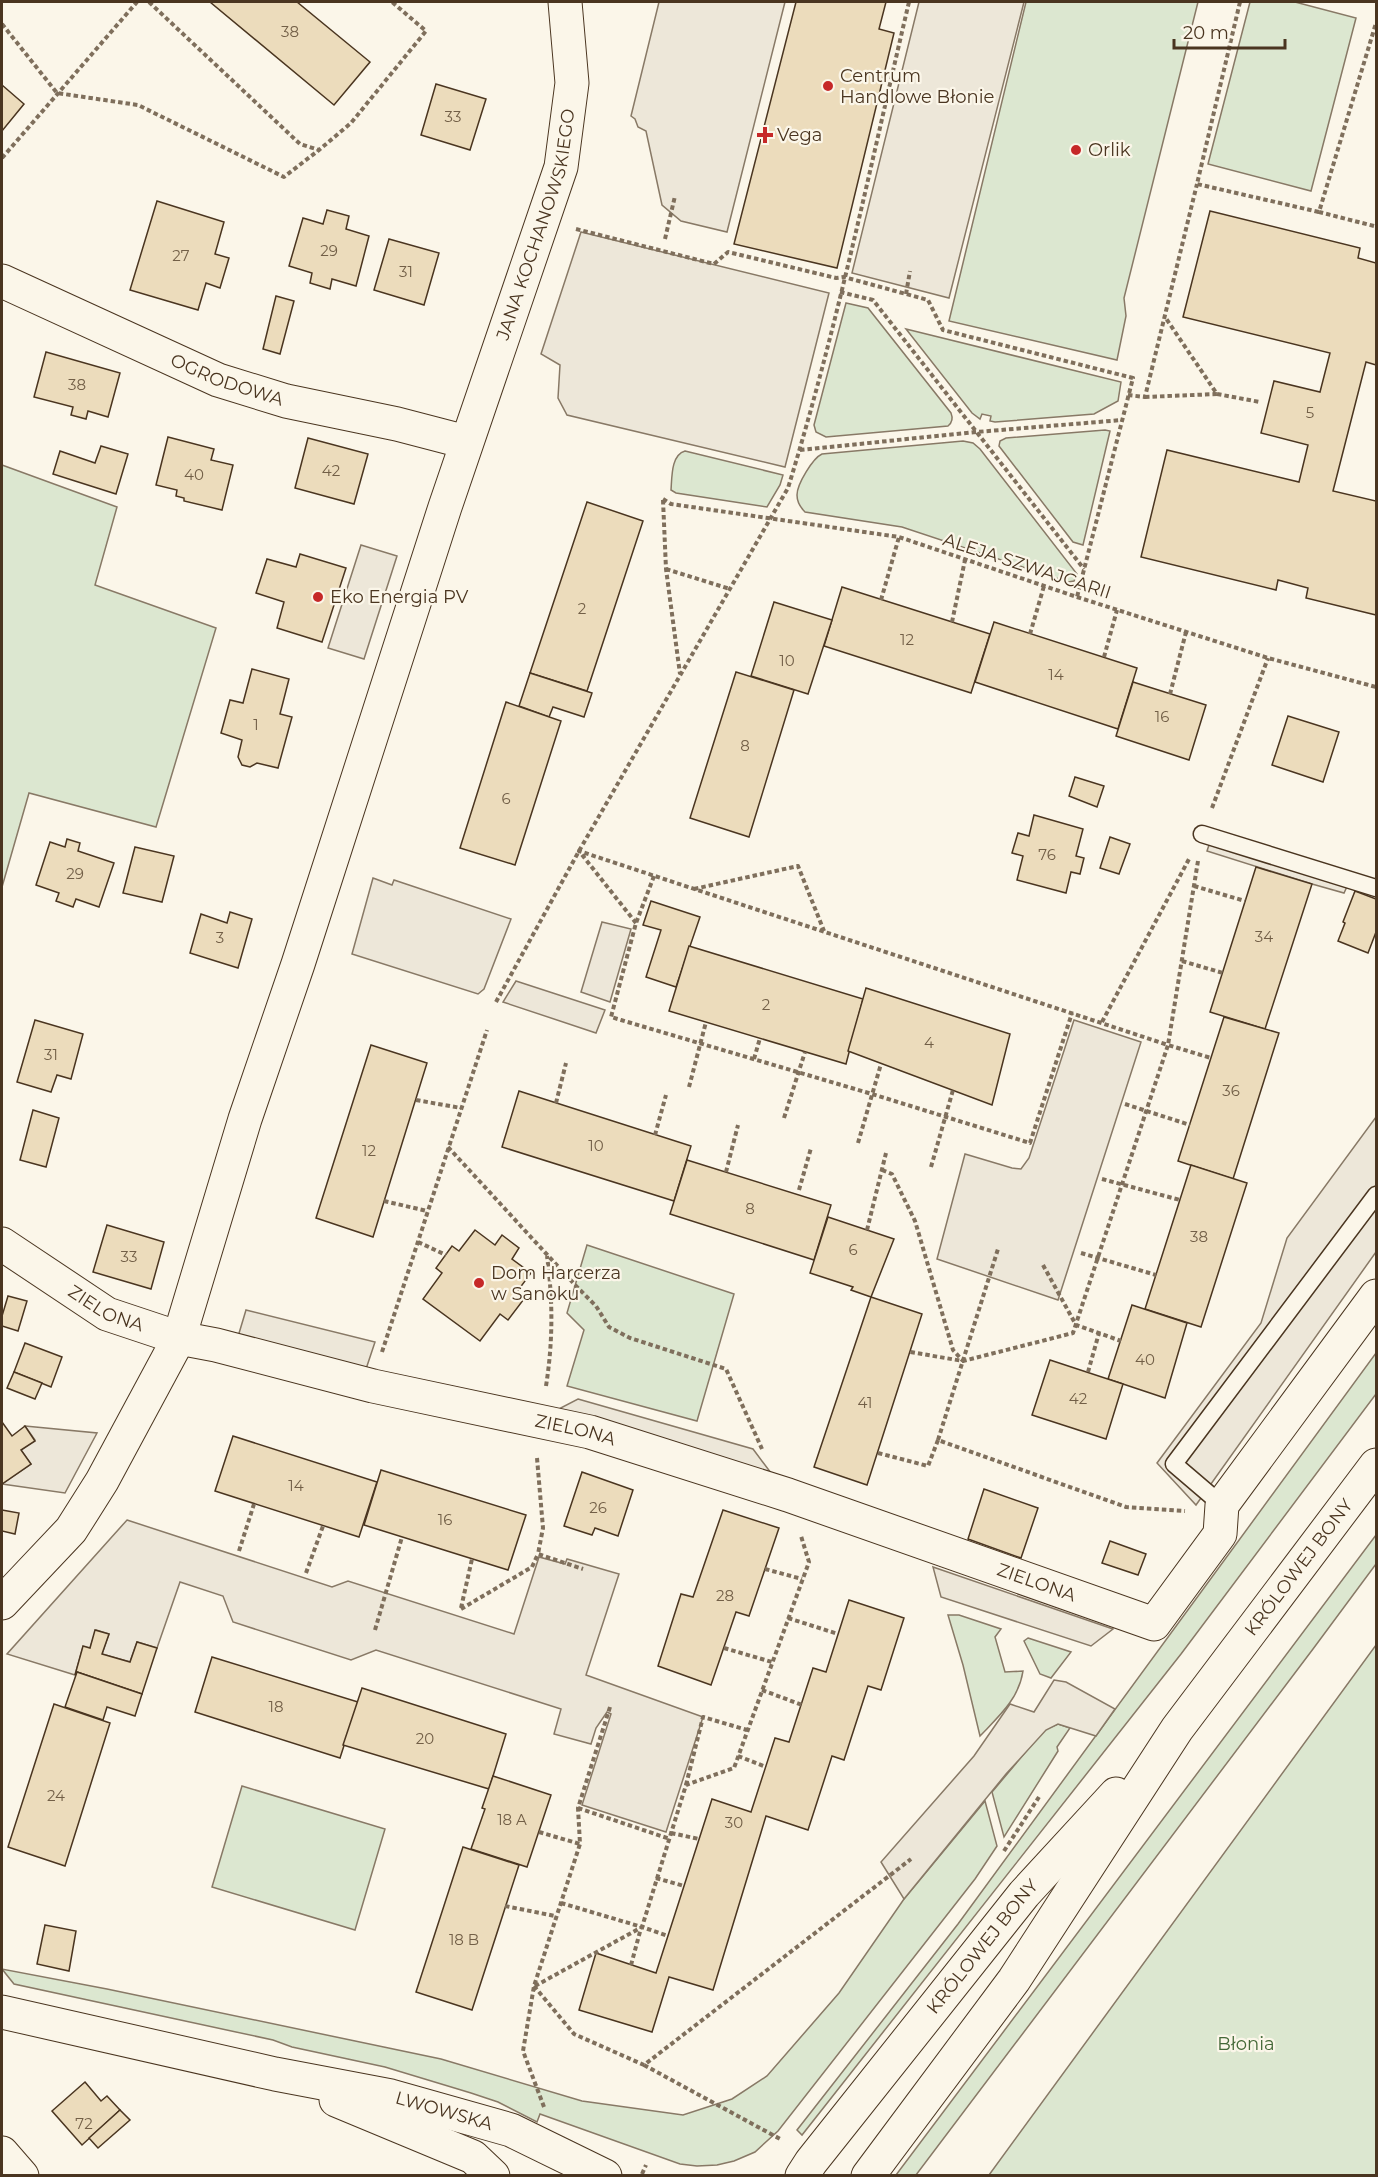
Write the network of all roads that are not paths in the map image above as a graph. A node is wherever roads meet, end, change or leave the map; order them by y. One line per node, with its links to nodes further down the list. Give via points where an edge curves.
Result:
1 (565, 2): 3 (street, JANA KOCHANOWSKIEGO, via 572,83 561,167)
2 (2, 280): 3 (street, OGRODOWA, via 218,380 286,401)
3 (466, 442): 9 (street, JANA KOCHANOWSKIEGO, via 305,941)
4 (1202, 834): 5 (lane)
5 (1377, 888)
6 (1377, 1195): 11 (lane, via 1174,1464)
7 (2, 1244): 9 (street, ZIELONA, via 107,1314)
8 (1377, 1296): 11 (street)
9 (167, 1334): 11 (street, ZIELONA, via 373,1386 590,1432 789,1495 1154,1624 1220,1534); 12 (street, JANA KOCHANOWSKIEGO, via 102,1481 71,1530)
10 (1377, 1466): 13 (street, KRÓLOWEJ BONY)
11 (1222, 1505)
12 (2, 1603)
13 (1177, 1729): 18 (street, KRÓLOWEJ BONY, via 1024,1894); 22 (street, KRÓLOWEJ BONY, via 1014,1980)
14 (2, 2012): 15 (street, LWOWSKA)
15 (274, 2074): 17 (street, LWOWSKA); 21 (street, LWOWSKA, via 391,2096 511,2130)
16 (2, 2153): 19 (street)
17 (483, 2166): 20 (street, LWOWSKA)
18 (802, 2171)
19 (22, 2175)
20 (505, 2175)
21 (605, 2175)
22 (868, 2175)

